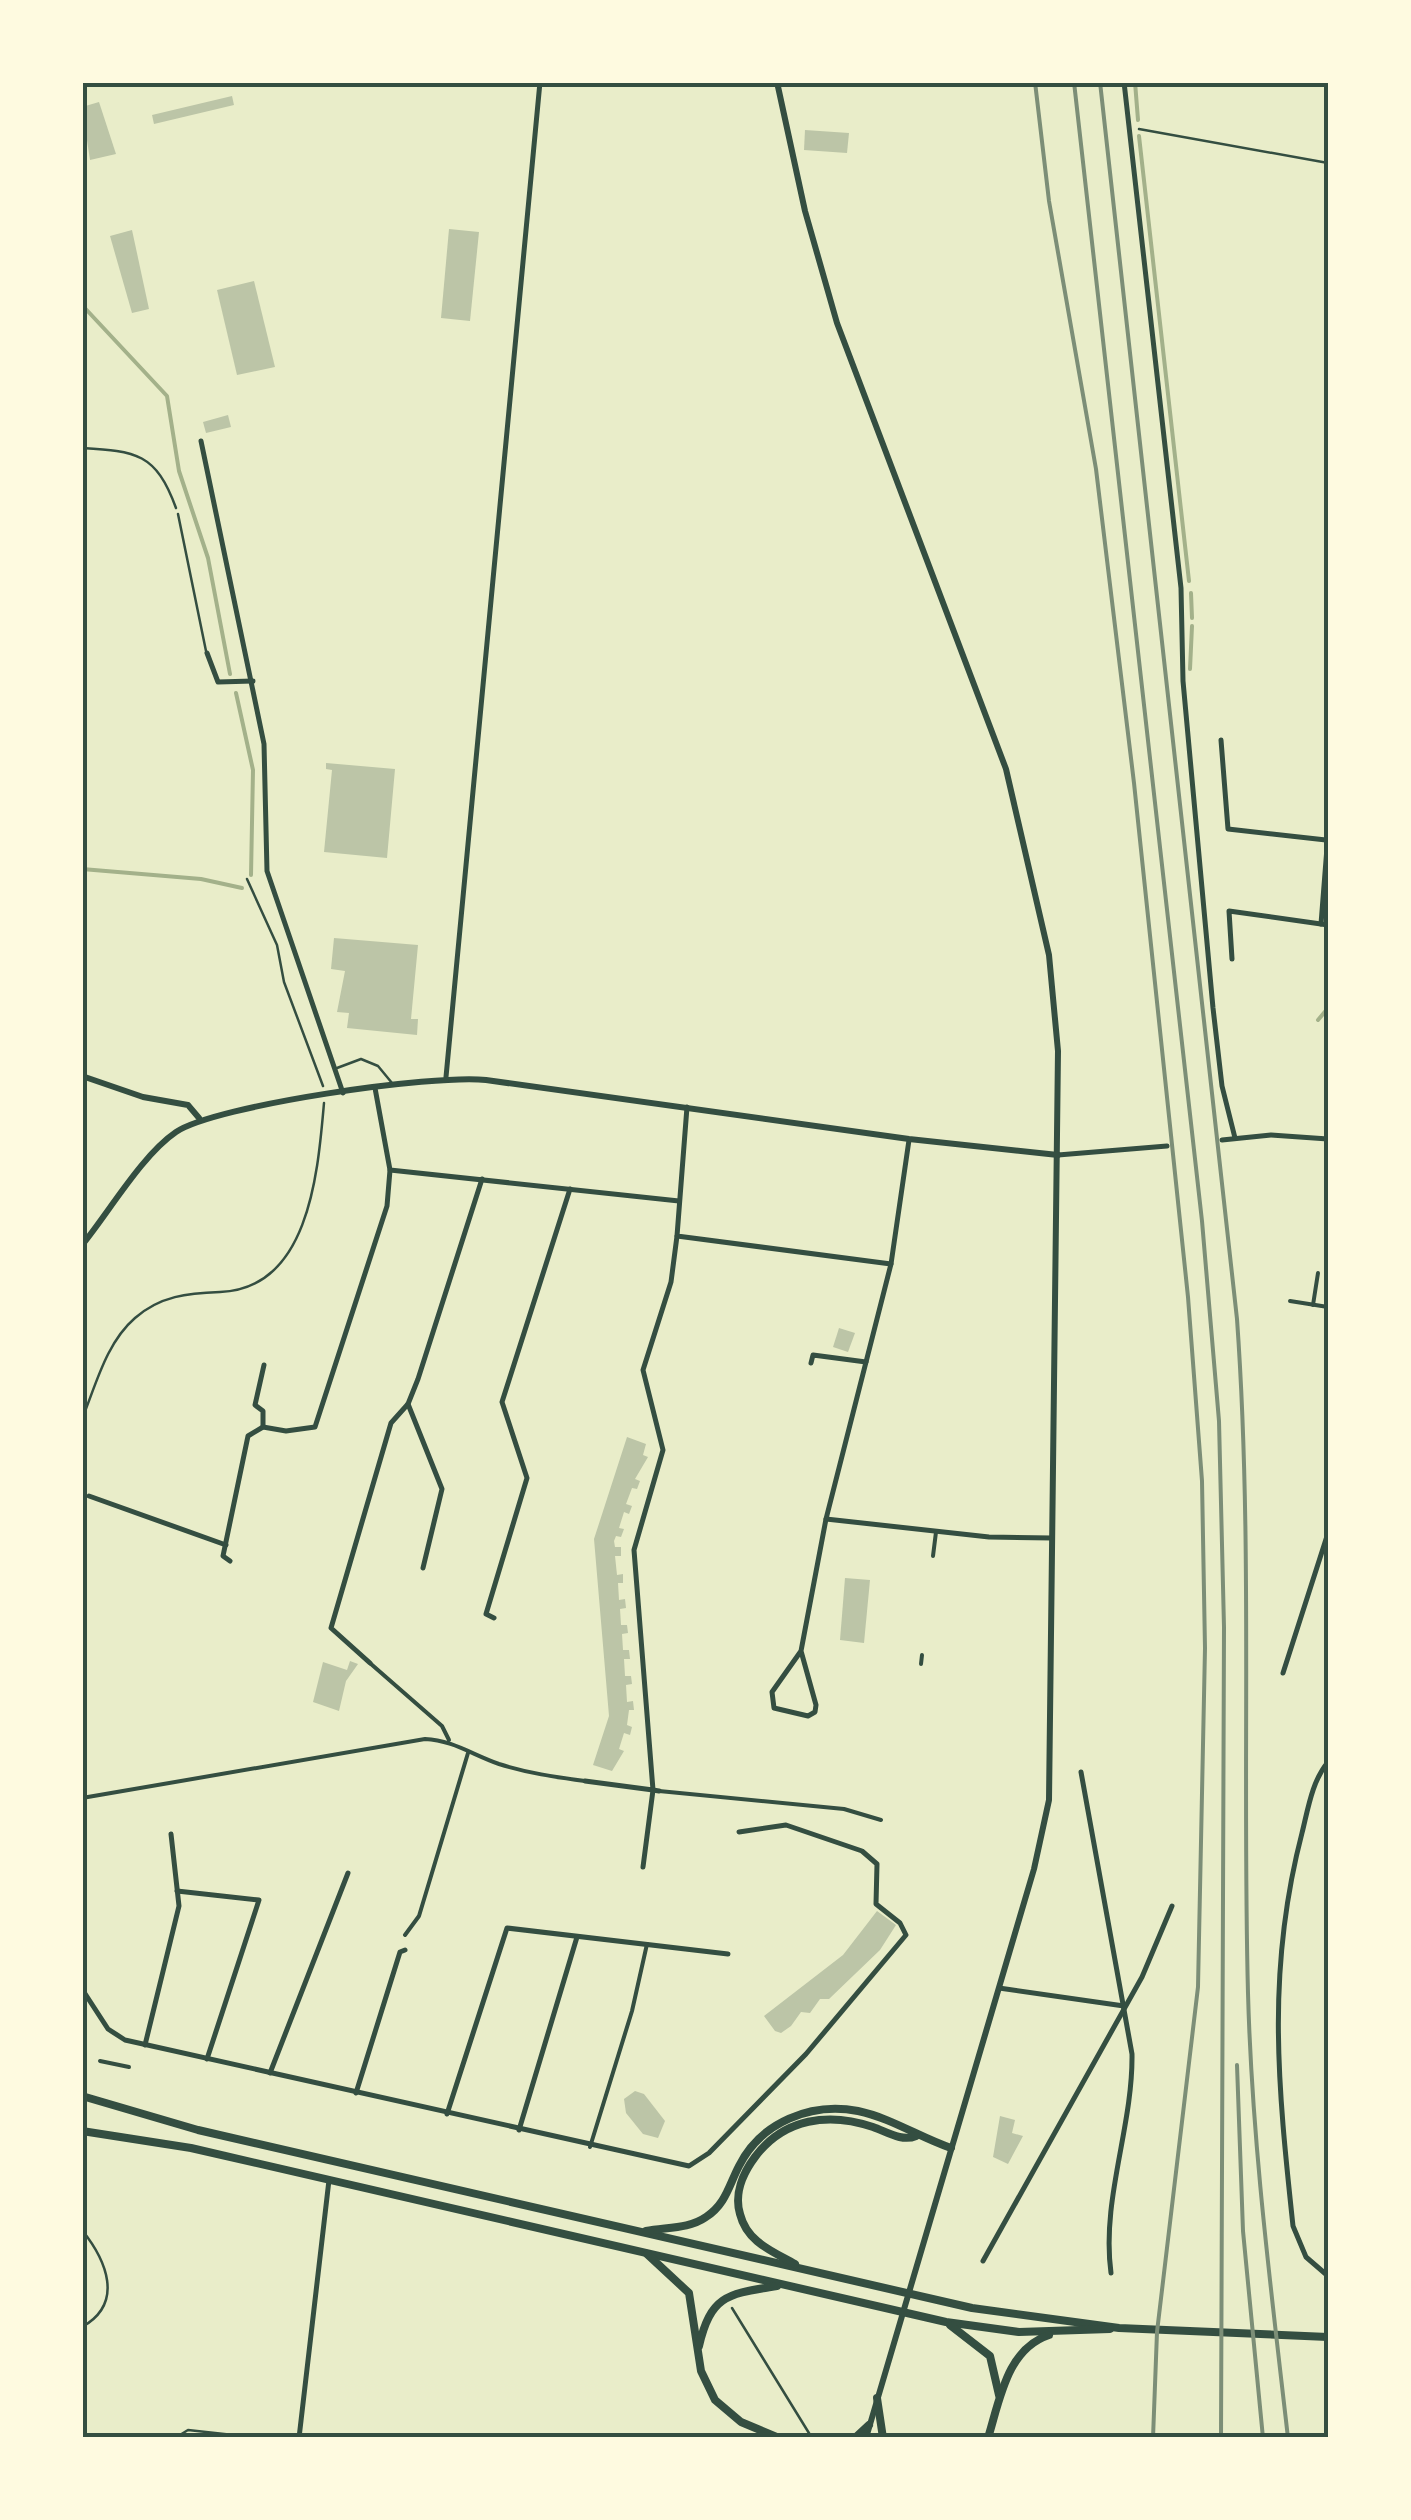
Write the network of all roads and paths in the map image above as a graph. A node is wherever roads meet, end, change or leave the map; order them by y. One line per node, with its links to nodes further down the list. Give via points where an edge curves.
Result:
1 (540, 82): 18 (street)
2 (777, 82): 31 (street, via 838,323 1006,768 1052,976)
3 (1124, 82): 4 (street)
4 (1128, 130): 5 (path); 26 (street, via 1181,588 1214,1020)
5 (1328, 164)
6 (201, 441): 10 (street)
7 (82, 448): 8 (path, via 134,452 161,477)
8 (178, 514): 9 (lane)
9 (207, 653): 10 (street, via 218,682)
10 (253, 681): 16 (street, via 264,744 267,871)
11 (1221, 740): 12 (street, via 1228,829)
12 (1327, 838): 14 (street)
13 (246, 879): 21 (path, via 277,945)
14 (1325, 924): 15 (street, via 1229,911)
15 (1232, 959)
16 (334, 1070): 19 (lane, via 361,1059); 22 (street)
17 (82, 1076): 25 (street, via 188,1105)
18 (446, 1077): 19 (street); 24 (street)
19 (393, 1084): 20 (street)
20 (375, 1088): 22 (street); 32 (street)
21 (323, 1090)
22 (344, 1094): 25 (street)
23 (324, 1102): 47 (path, via 311,1196 292,1247 259,1280 174,1296 134,1318 113,1344)
24 (688, 1106): 27 (street); 35 (street)
25 (199, 1118): 37 (street, via 166,1141)
26 (1234, 1138): 28 (street); 29 (street)
27 (909, 1139): 31 (street); 38 (street)
28 (1328, 1139)
29 (1222, 1140)
30 (1167, 1146): 31 (street)
31 (1058, 1155): 53 (street)
32 (390, 1170): 33 (street); 48 (street, via 387,1206 315,1426)
33 (482, 1179): 34 (street); 46 (street)
34 (570, 1189): 35 (street); 58 (street, via 502,1402 527,1474 486,1614)
35 (678, 1201): 36 (street)
36 (677, 1236): 38 (street); 69 (street, via 673,1274 644,1370 663,1450 634,1550)
37 (82, 1245)
38 (891, 1264): 43 (street)
39 (1318, 1274): 41 (street)
40 (1290, 1302): 41 (street)
41 (1313, 1305): 42 (street)
42 (1328, 1307)
43 (866, 1362): 44 (street, via 813,1355); 50 (street)
44 (811, 1363)
45 (264, 1365): 48 (street, via 255,1405)
46 (408, 1404): 57 (street, via 442,1489); 61 (street, via 391,1423 331,1628)
47 (82, 1419)
48 (263, 1427): 54 (street, via 248,1436)
49 (90, 1496): 54 (street)
50 (826, 1520): 51 (street); 59 (street)
51 (936, 1532): 53 (street); 55 (street)
52 (1328, 1533): 63 (street)
53 (1052, 1538): 84 (street, via 1049,1800)
54 (226, 1545): 56 (street, via 223,1556)
55 (933, 1556)
56 (230, 1561)
57 (422, 1568)
58 (494, 1618)
59 (801, 1650): 59 (street, via 775,1684 772,1702 790,1714 813,1714)
60 (922, 1656): 62 (street)
61 (370, 1663): 64 (street, via 442,1726)
62 (921, 1664)
63 (1282, 1673)
64 (448, 1740): 65 (street); 70 (street, via 419,1739)
65 (468, 1753): 68 (street); 78 (street, via 419,1916)
66 (1328, 1762): 106 (street, via 1312,1796 1286,1898 1276,2003 1293,2226 1301,2250)
67 (1081, 1772): 85 (street)
68 (584, 1781): 69 (street)
69 (656, 1790): 71 (street, via 844,1808); 74 (street)
70 (82, 1798)
71 (882, 1820)
72 (738, 1832): 97 (street, via 786,1826 866,1852 877,1864 876,1904 906,1932 905,1940 806,2054 689,2166)
73 (171, 1834): 76 (street)
74 (643, 1866)
75 (348, 1873): 90 (street)
76 (178, 1891): 86 (street); 87 (street, via 259,1900)
77 (1172, 1906): 85 (street)
78 (405, 1935)
79 (577, 1936): 80 (street); 93 (street, via 506,1928); 94 (street)
80 (647, 1944): 82 (street); 97 (street)
81 (405, 1950): 91 (street)
82 (728, 1954)
83 (82, 1988): 86 (street, via 111,2033)
84 (999, 1988): 85 (street); 98 (street)
85 (1124, 2006): 103 (street); 105 (street, via 1132,2081 1110,2227)
86 (145, 2044): 87 (street)
87 (207, 2058): 90 (street)
88 (100, 2061): 89 (street)
89 (129, 2067)
90 (270, 2073): 91 (street)
91 (356, 2093): 93 (street)
92 (82, 2096): 101 (main road, via 198,2130)
93 (447, 2114): 94 (street)
94 (519, 2130): 97 (street)
95 (82, 2131): 99 (main road)
96 (916, 2136): 98 (main road); 101 (main road, via 860,2112 799,2114 754,2144 708,2216); 104 (main road, via 822,2119 790,2128 758,2153 738,2194 743,2224 765,2248)
97 (590, 2147)
98 (951, 2148): 115 (street)
99 (329, 2180): 102 (main road); 120 (street)
100 (82, 2230): 110 (path, via 110,2288 100,2312)
101 (642, 2232): 104 (main road)
102 (646, 2253): 107 (main road); 114 (main road, via 687,2290)
103 (983, 2261)
104 (803, 2269): 111 (main road, via 972,2308)
105 (1112, 2273)
106 (1328, 2276)
107 (786, 2285): 109 (main road); 114 (main road, via 722,2300 706,2319)
108 (728, 2302): 122 (path)
109 (946, 2322): 112 (main road); 116 (main road, via 990,2356)
110 (82, 2327)
111 (1120, 2328): 112 (main road); 113 (main road)
112 (1060, 2332): 116 (main road, via 1021,2352)
113 (1328, 2338)
114 (698, 2351): 121 (main road, via 704,2380 721,2406)
115 (878, 2398): 117 (street); 125 (main road)
116 (999, 2399): 126 (main road)
117 (869, 2425): 123 (main road); 124 (street)
118 (175, 2438): 119 (lane, via 188,2430)
119 (261, 2438)
120 (299, 2438)
121 (779, 2438)
122 (812, 2438)
123 (856, 2438)
124 (866, 2438)
125 (883, 2438)
126 (988, 2438)

